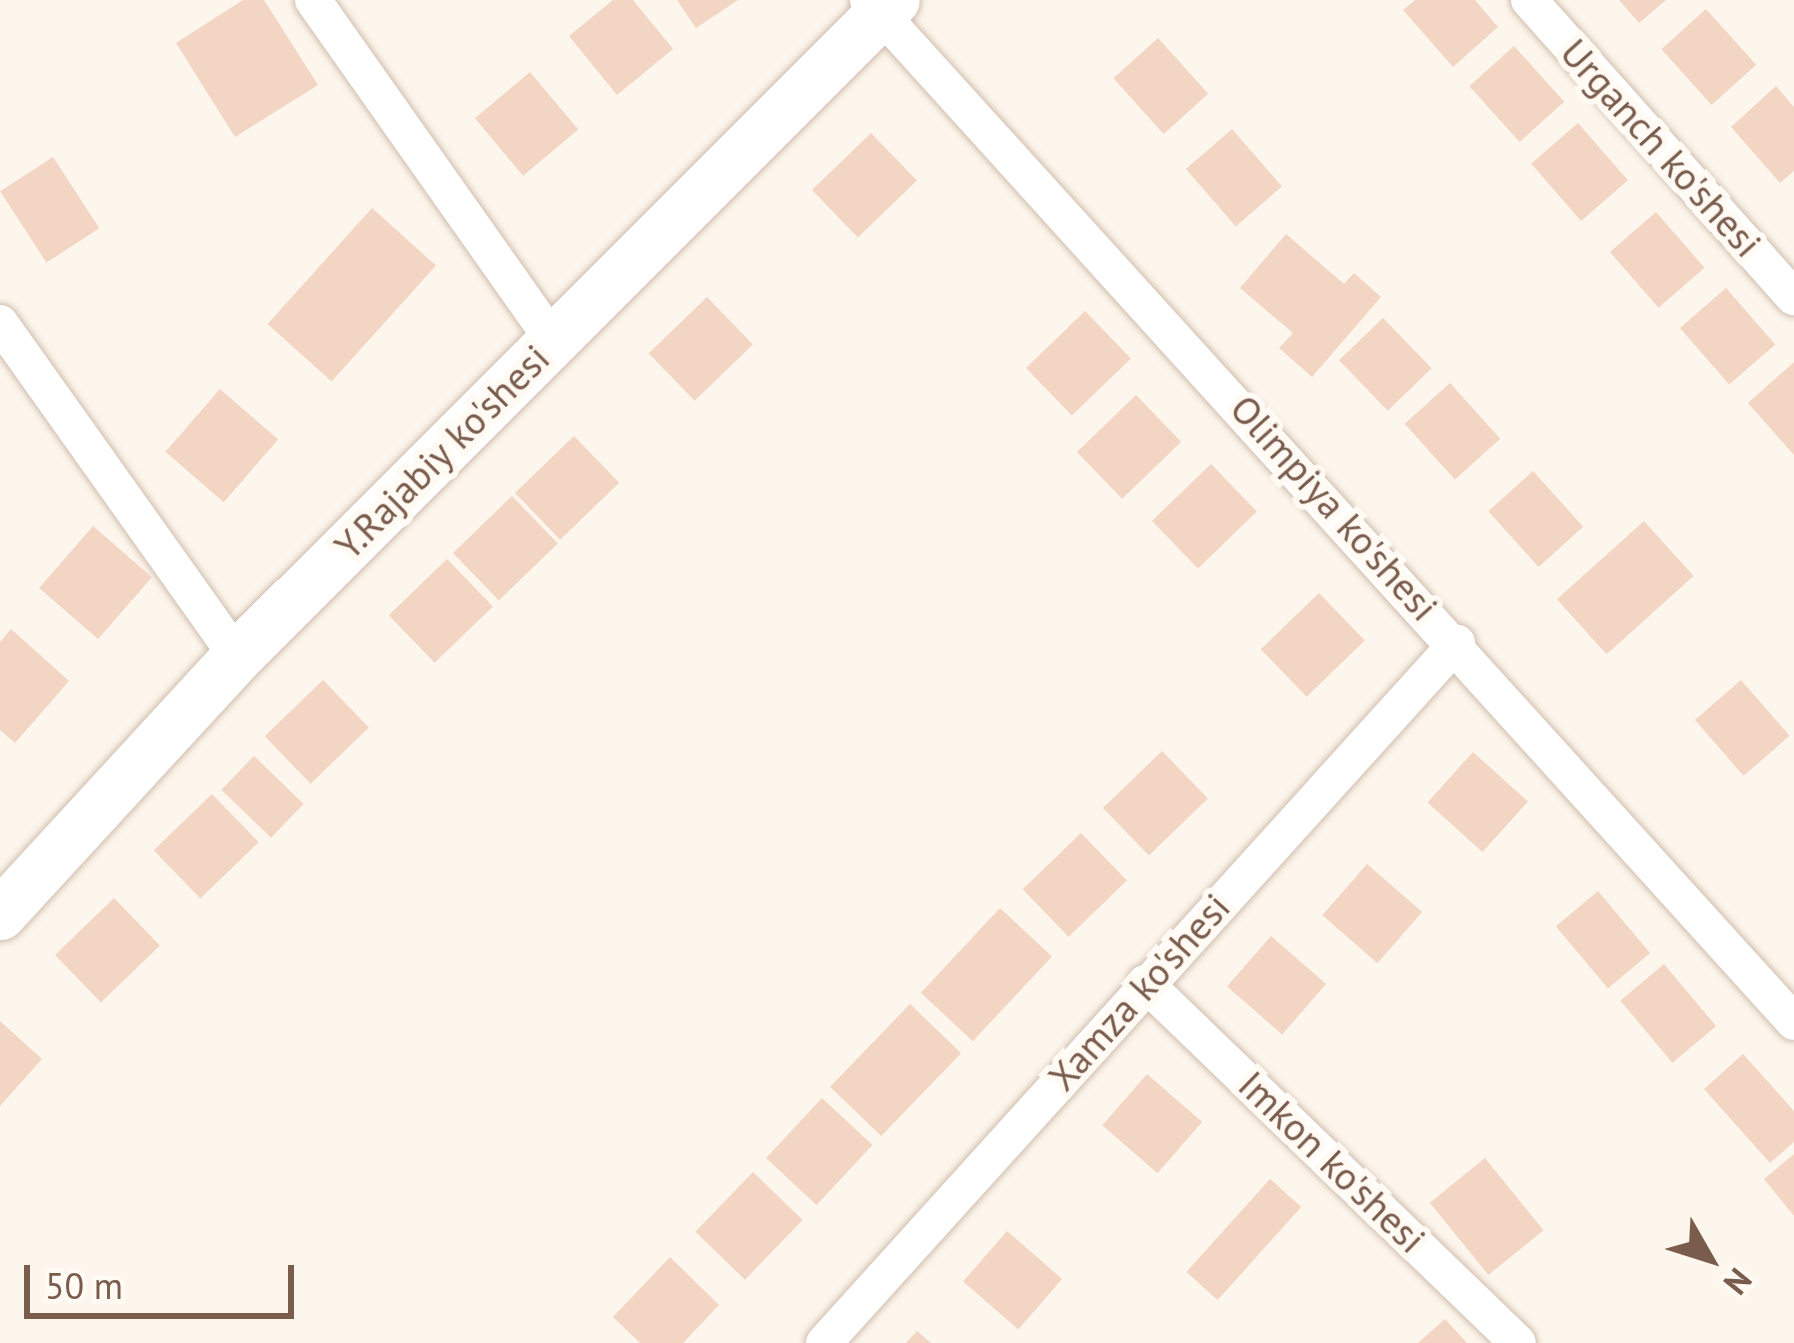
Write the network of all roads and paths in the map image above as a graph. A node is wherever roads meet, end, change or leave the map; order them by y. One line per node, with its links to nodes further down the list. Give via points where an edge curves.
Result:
1 (313, 0): 6 (street)
2 (1529, 0): 4 (street, Urganch ko'shesi)
3 (880, 5): 6 (street, Y.Rajabiy ko'shesi); 7 (street, Olimpiya ko'shesi)
4 (1794, 297)
5 (0, 323): 8 (street)
6 (554, 342): 8 (street, Y.Rajabiy ko'shesi)
7 (1457, 644): 10 (street, Xamza ko'shesi); 11 (street, Olimpiya ko'shesi)
8 (237, 656): 9 (street, Y.Rajabiy ko'shesi)
9 (0, 914)
10 (1145, 983): 12 (street, Xamza ko'shesi); 13 (street, Imkon ko'shesi)
11 (1794, 1022)
12 (824, 1343)
13 (1518, 1343)

